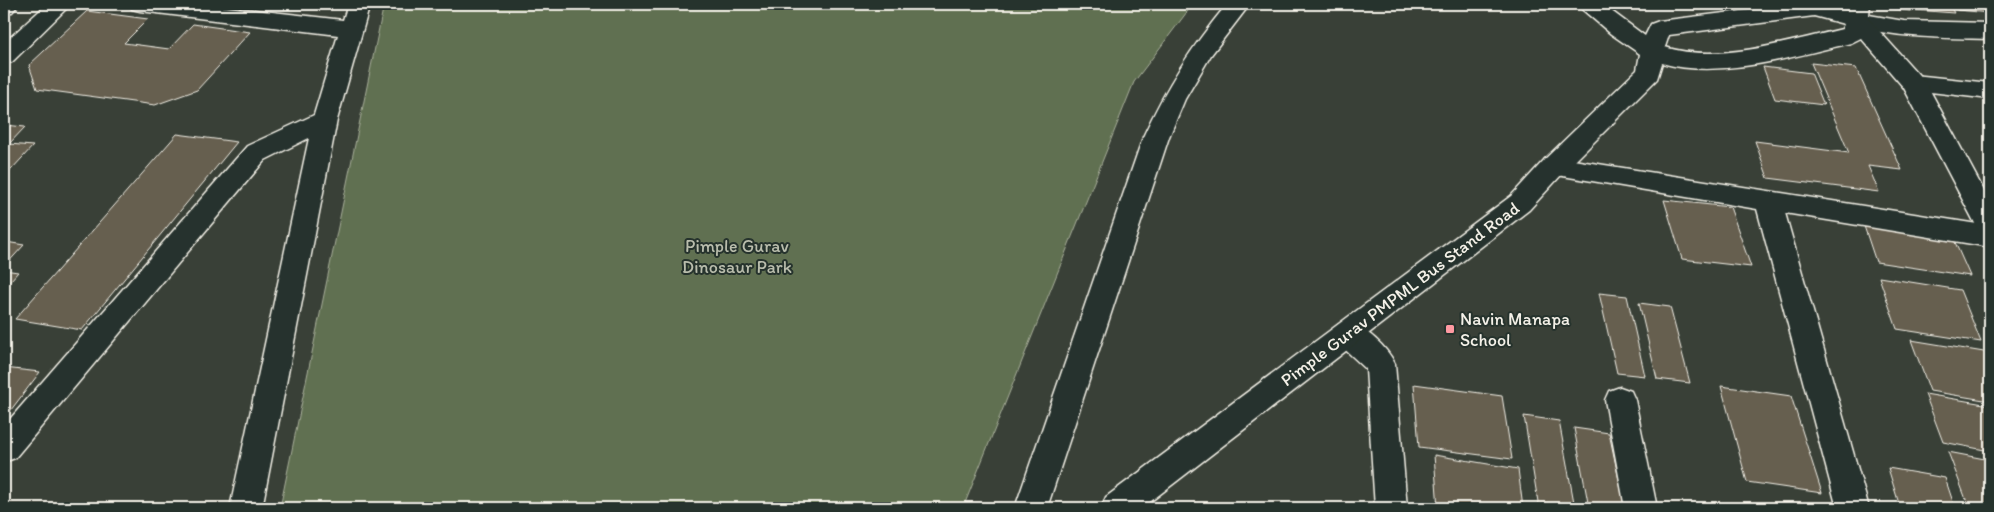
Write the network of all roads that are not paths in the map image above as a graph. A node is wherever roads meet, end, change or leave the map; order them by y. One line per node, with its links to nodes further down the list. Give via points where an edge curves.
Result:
1 (8, 4): 7 (street)
2 (60, 4): 13 (street)
3 (140, 4): 10 (street)
4 (359, 4): 10 (street)
5 (1239, 4): 25 (street, via 1202,50 1173,99 1156,137)
6 (1587, 4): 12 (street)
7 (4, 8)
8 (1774, 8): 9 (street); 12 (street, Pimple Gurav PMPML Bus Stand Road, via 1727,22 1659,30)
9 (1858, 12): 11 (street, via 1904,29); 12 (street, via 1851,35 1765,53 1694,62); 14 (street)
10 (352, 29): 16 (street)
11 (1990, 31)
12 (1652, 52): 17 (street, Pimple Gurav PMPML Bus Stand Road, via 1649,74)
13 (4, 56)
14 (1914, 83): 15 (street); 19 (street)
15 (1990, 91)
16 (325, 120): 23 (street, via 256,153); 24 (street)
17 (1554, 166): 18 (street); 21 (street, Pimple Gurav PMPML Bus Stand Road, via 1520,203)
18 (1768, 199): 20 (street); 29 (street)
19 (1990, 226)
20 (1990, 236)
21 (1348, 334): 26 (street, Pimple Gurav PMPML Bus Stand Road); 27 (street, via 1380,364)
22 (1620, 400): 28 (street)
23 (4, 448)
24 (246, 508)
25 (1031, 508)
26 (1117, 508)
27 (1391, 508)
28 (1641, 508)
29 (1853, 508)

